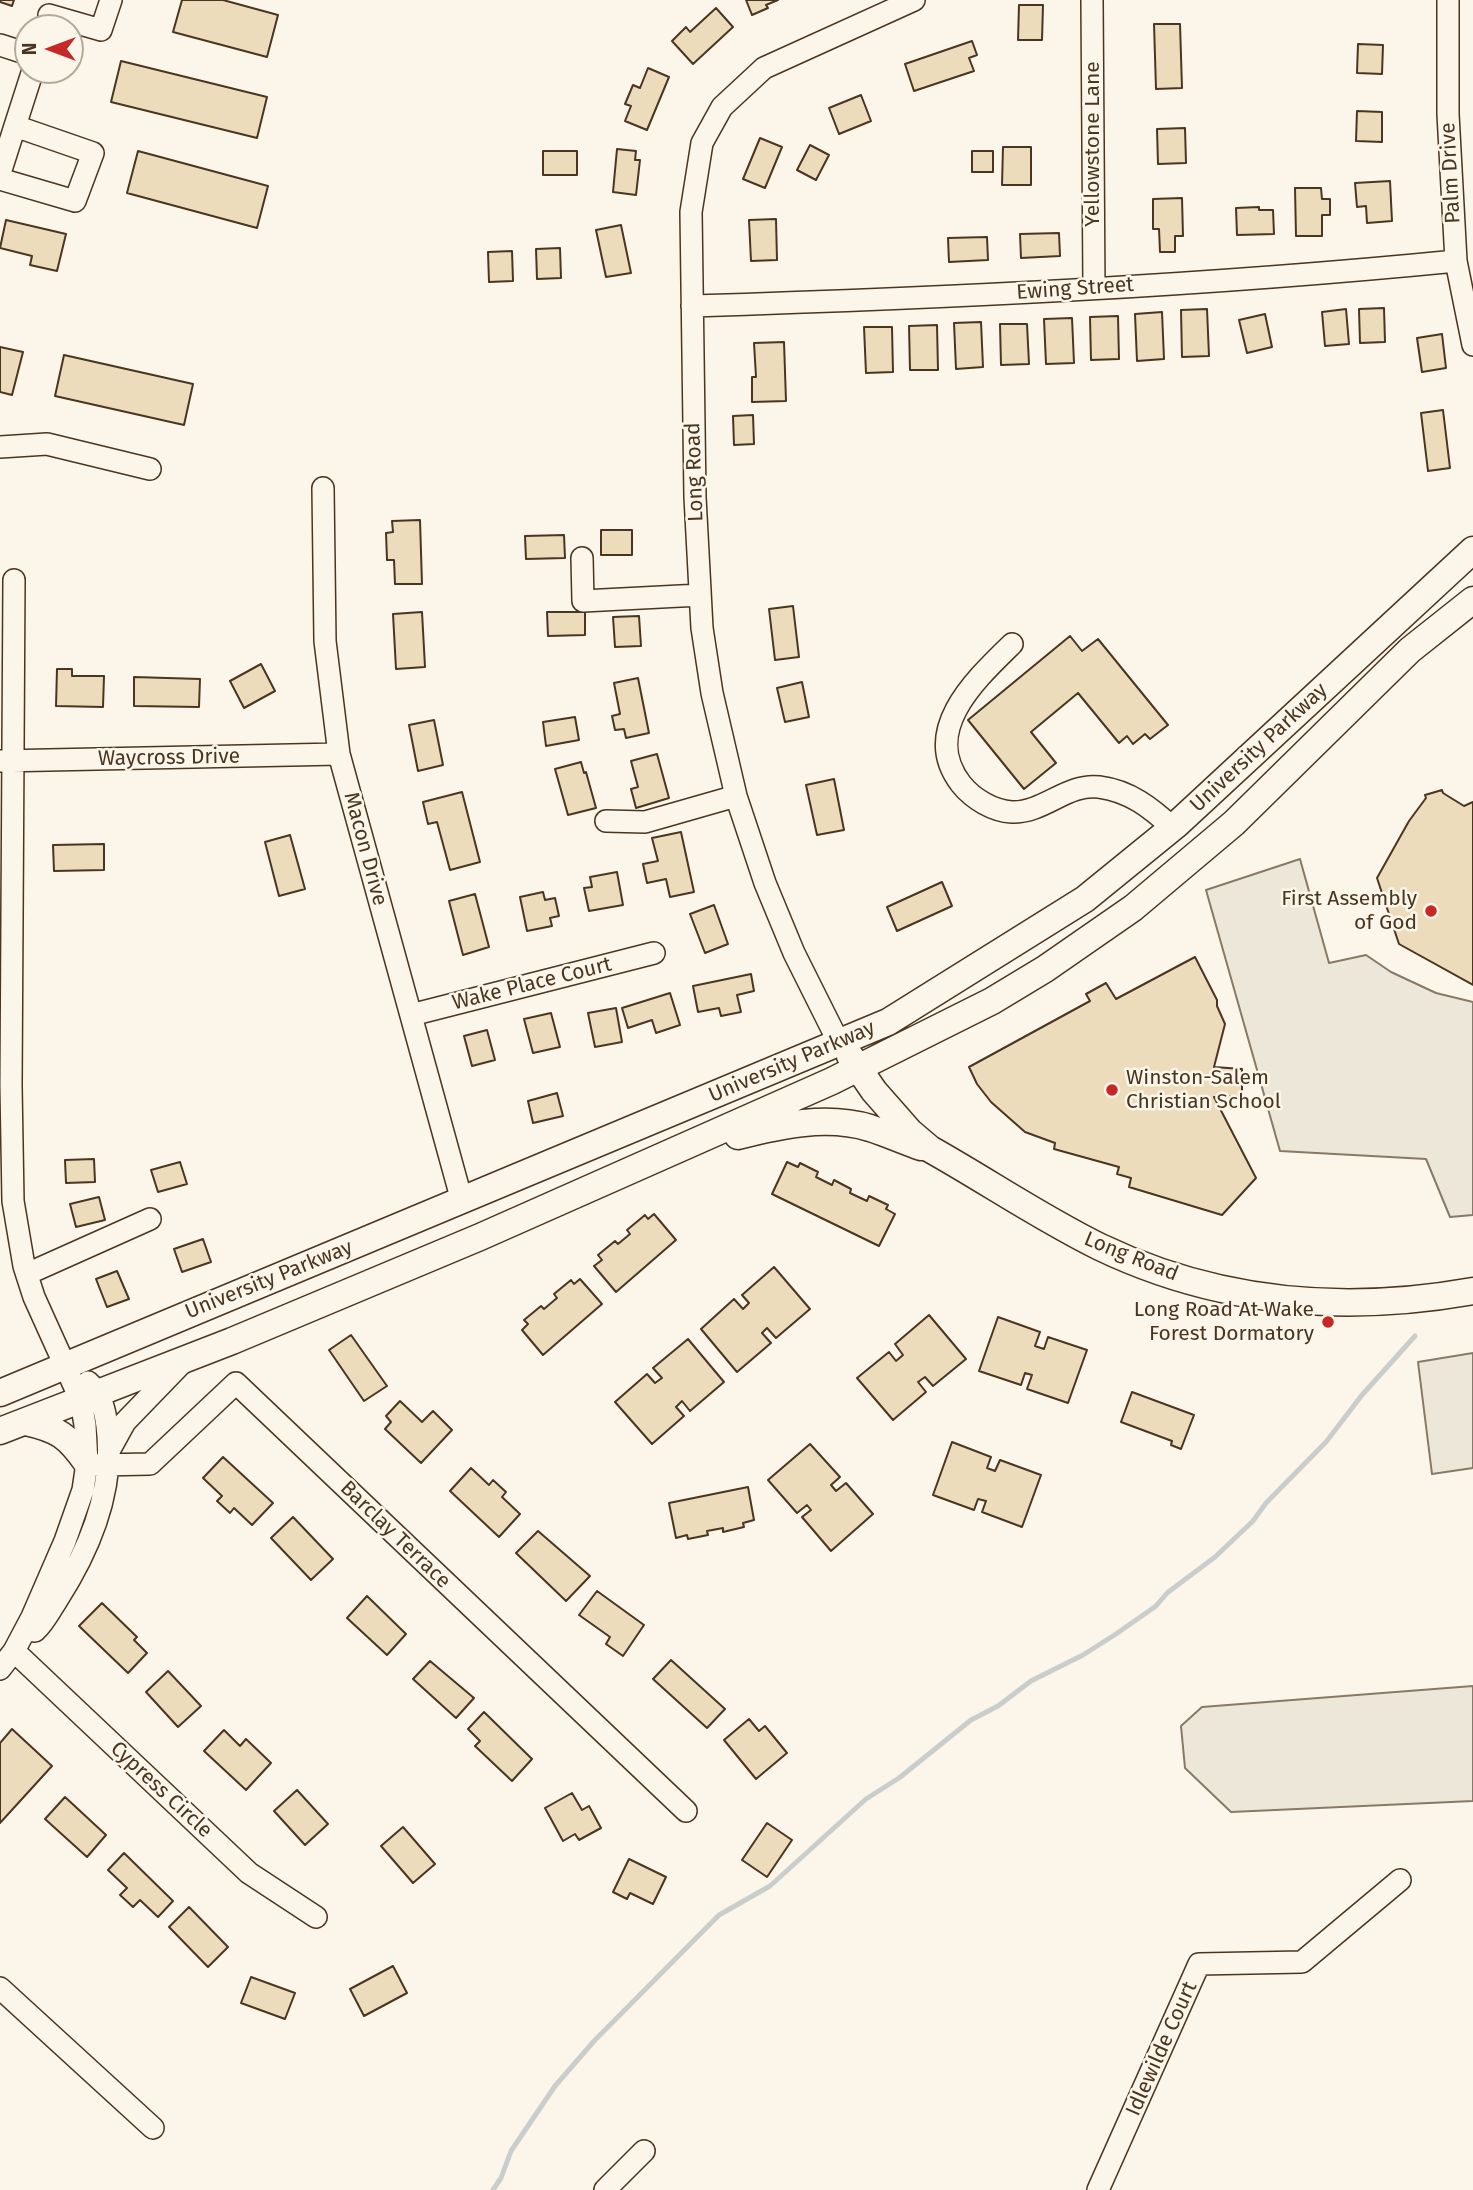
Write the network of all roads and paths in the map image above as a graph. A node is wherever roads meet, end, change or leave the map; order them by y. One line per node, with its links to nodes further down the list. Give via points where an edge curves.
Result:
1 (111, 0): 5 (street, via 101,30)
2 (914, 0): 12 (street, Long Road, via 764,68 722,107 702,143 691,212)
3 (1092, 0): 11 (street, Yellowstone Lane)
4 (1448, 0): 10 (street, Palm Drive, via 1448,114)
5 (84, 25)
6 (28, 84): 7 (street)
7 (15, 126): 8 (street); 9 (street, via 93,153 75,201)
8 (0, 173)
9 (0, 179)
10 (1462, 253): 11 (street, Ewing Street, via 1312,275); 13 (street, Palm Drive)
11 (1094, 288): 12 (street, Ewing Street)
12 (692, 306): 20 (street, Long Road)
13 (1473, 344)
14 (0, 447): 15 (street, via 47,444)
15 (150, 469)
16 (323, 488): 23 (street, Macon Drive, via 325,641)
17 (1473, 550): 27 (main road, University Parkway)
18 (582, 558): 20 (street, via 583,601)
19 (14, 580): 24 (street)
20 (700, 594): 25 (street, Long Road, via 712,693)
21 (1473, 600): 31 (main road, University Parkway, via 1410,650 1234,824 1133,908 1045,969)
22 (1012, 644): 27 (street, via 979,677 949,724 948,762 962,786 984,803 1011,812 1034,808 1075,789 1099,787 1139,800)
23 (339, 754): 24 (street, Waycross Drive); 29 (street, Macon Drive)
24 (6, 761): 37 (street, via 13,1201)
25 (736, 796): 26 (street, via 645,822); 30 (street, Long Road, via 794,953)
26 (606, 821)
27 (1173, 828): 30 (main road, University Parkway, via 1085,898 995,957 888,1022)
28 (654, 953): 29 (street, Wake Place Court)
29 (411, 1015): 35 (street, Macon Drive)
30 (838, 1041): 31 (main road, Long Road); 35 (main road, University Parkway)
31 (868, 1064): 32 (main road, University Parkway); 33 (main road, Long Road, via 883,1101); 34 (main road, Long Road)
32 (698, 1139): 33 (main road, via 720,1141 787,1125 834,1122 869,1128); 39 (main road, University Parkway, via 480,1237)
33 (930, 1149): 34 (main road, Long Road)
34 (970, 1172): 38 (main road, Long Road, via 1102,1247 1203,1285 1304,1302 1376,1303)
35 (462, 1201): 40 (main road, University Parkway)
36 (150, 1219): 37 (street)
37 (27, 1274): 40 (street)
38 (1473, 1291)
39 (185, 1360): 42 (main road, University Parkway); 45 (street, via 125,1422)
40 (64, 1364): 41 (main road, University Parkway); 42 (street)
41 (0, 1393)
42 (89, 1398): 43 (main road, University Parkway); 45 (street, via 85,1425)
43 (26, 1422): 44 (main road, University Parkway); 45 (main road, via 50,1427)
44 (0, 1431)
45 (101, 1460): 46 (street, via 83,1490 65,1541); 48 (street, Barclay Terrace, via 150,1464 236,1383)
46 (14, 1651): 47 (street); 50 (street, Cypress Circle, via 249,1873)
47 (0, 1669)
48 (686, 1811)
49 (1400, 1880): 55 (street, Idlewilde Court, via 1302,1962 1199,1964)
50 (316, 1917)
51 (0, 1988): 52 (street)
52 (153, 2128)
53 (644, 2151): 54 (street)
54 (605, 2190)
55 (1098, 2190)

